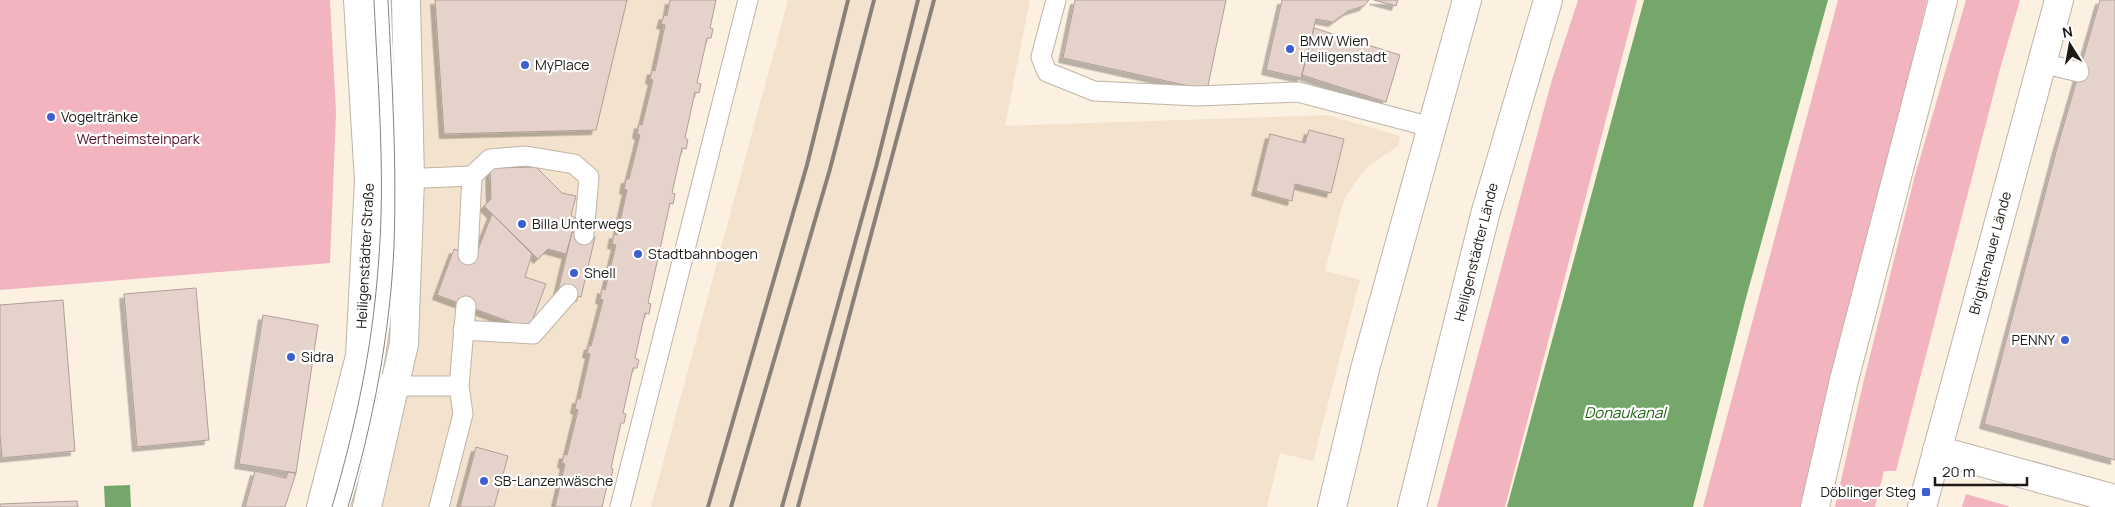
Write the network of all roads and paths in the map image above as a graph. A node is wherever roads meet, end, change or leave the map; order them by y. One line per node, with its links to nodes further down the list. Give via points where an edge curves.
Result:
1 (358, 0): 14 (main road, Heiligenstädter Straße)
2 (381, 0): 14 (lane)
3 (406, 0): 14 (main road, Heiligenstädter Straße)
4 (748, 0): 28 (lane)
5 (1056, 0): 12 (lane, via 1041,57 1047,72 1094,90 1198,96 1298,92)
6 (1466, 0): 12 (main road)
7 (1548, 0): 30 (main road, Heiligenstädter Lände, via 1486,211)
8 (1943, 0): 31 (main road, via 1844,380)
9 (2059, 0): 10 (main road, Brigittenauer Lände)
10 (2042, 63): 11 (lane); 22 (main road, Brigittenauer Lände)
11 (2079, 72)
12 (1431, 127): 29 (main road, via 1365,369)
13 (472, 176): 14 (lane); 15 (lane, via 490,159 526,156 574,164 589,177); 16 (lane)
14 (389, 180): 20 (main road, Heiligenstädter Straße, via 360,356); 20 (main road, Heiligenstädter Straße, via 404,344)
15 (584, 235)
16 (468, 254)
17 (568, 294): 19 (lane, via 534,334)
18 (466, 306): 19 (lane)
19 (464, 330): 21 (lane)
20 (374, 381): 21 (lane); 24 (main road, Heiligenstädter Straße); 25 (lane); 26 (main road, Heiligenstädter Straße)
21 (458, 386): 27 (lane, via 463,414)
22 (1937, 450): 23 (main road); 32 (main road, Brigittenauer Lände)
23 (2115, 499)
24 (321, 507)
25 (340, 507)
26 (368, 507)
27 (439, 507)
28 (620, 507)
29 (1332, 507)
30 (1412, 507)
31 (1815, 507)
32 (1922, 507)

